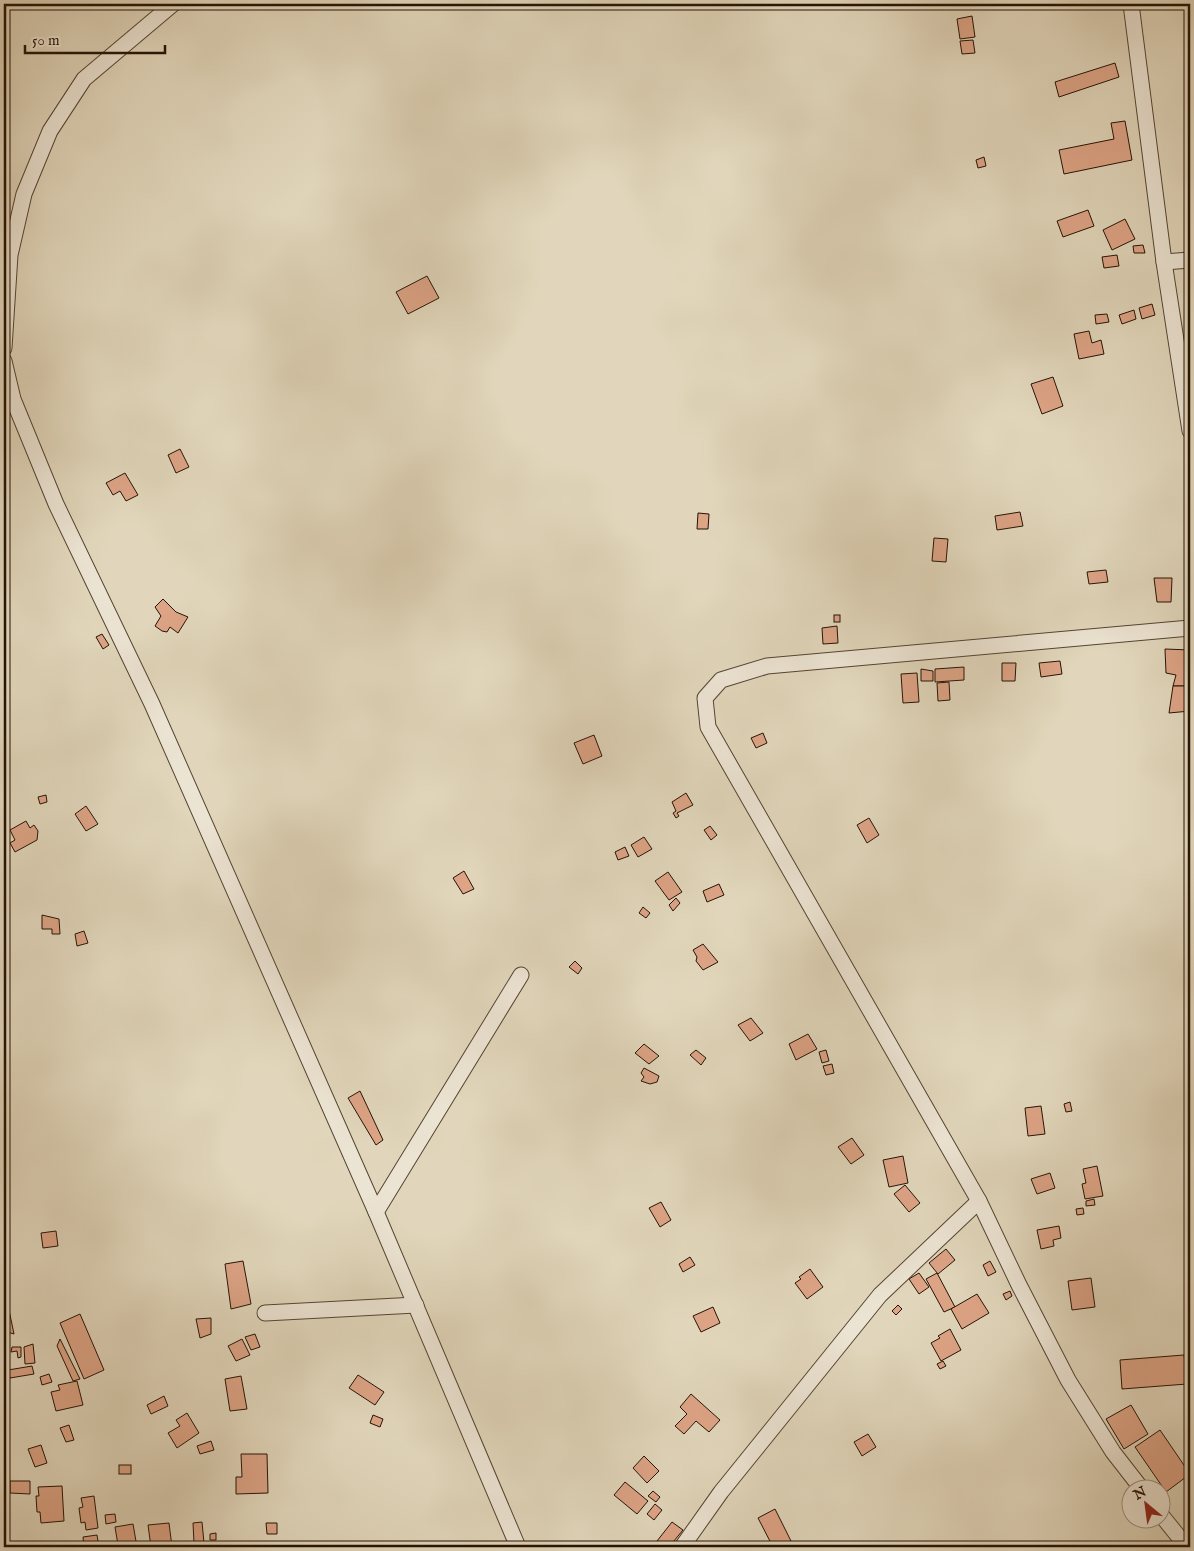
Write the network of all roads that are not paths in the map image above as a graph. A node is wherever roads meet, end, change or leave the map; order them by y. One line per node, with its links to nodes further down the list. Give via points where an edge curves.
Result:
1 (173, 4): 5 (street, via 84,79 50,131 24,194 10,255)
2 (1131, 4): 4 (street)
3 (1190, 260): 4 (street)
4 (1164, 262): 7 (street)
5 (4, 348)
6 (4, 361): 11 (street, via 13,399 56,504 152,704)
7 (1190, 431)
8 (1190, 628): 10 (street, via 767,666 722,680 705,698 708,727)
9 (521, 975): 11 (street)
10 (979, 1201): 14 (street, via 1068,1380); 17 (street, via 880,1295 721,1492)
11 (376, 1212): 12 (street)
12 (416, 1306): 13 (street); 16 (street)
13 (265, 1313)
14 (1134, 1478)
15 (1172, 1528): 18 (street)
16 (518, 1547)
17 (682, 1547)
18 (1187, 1547)

